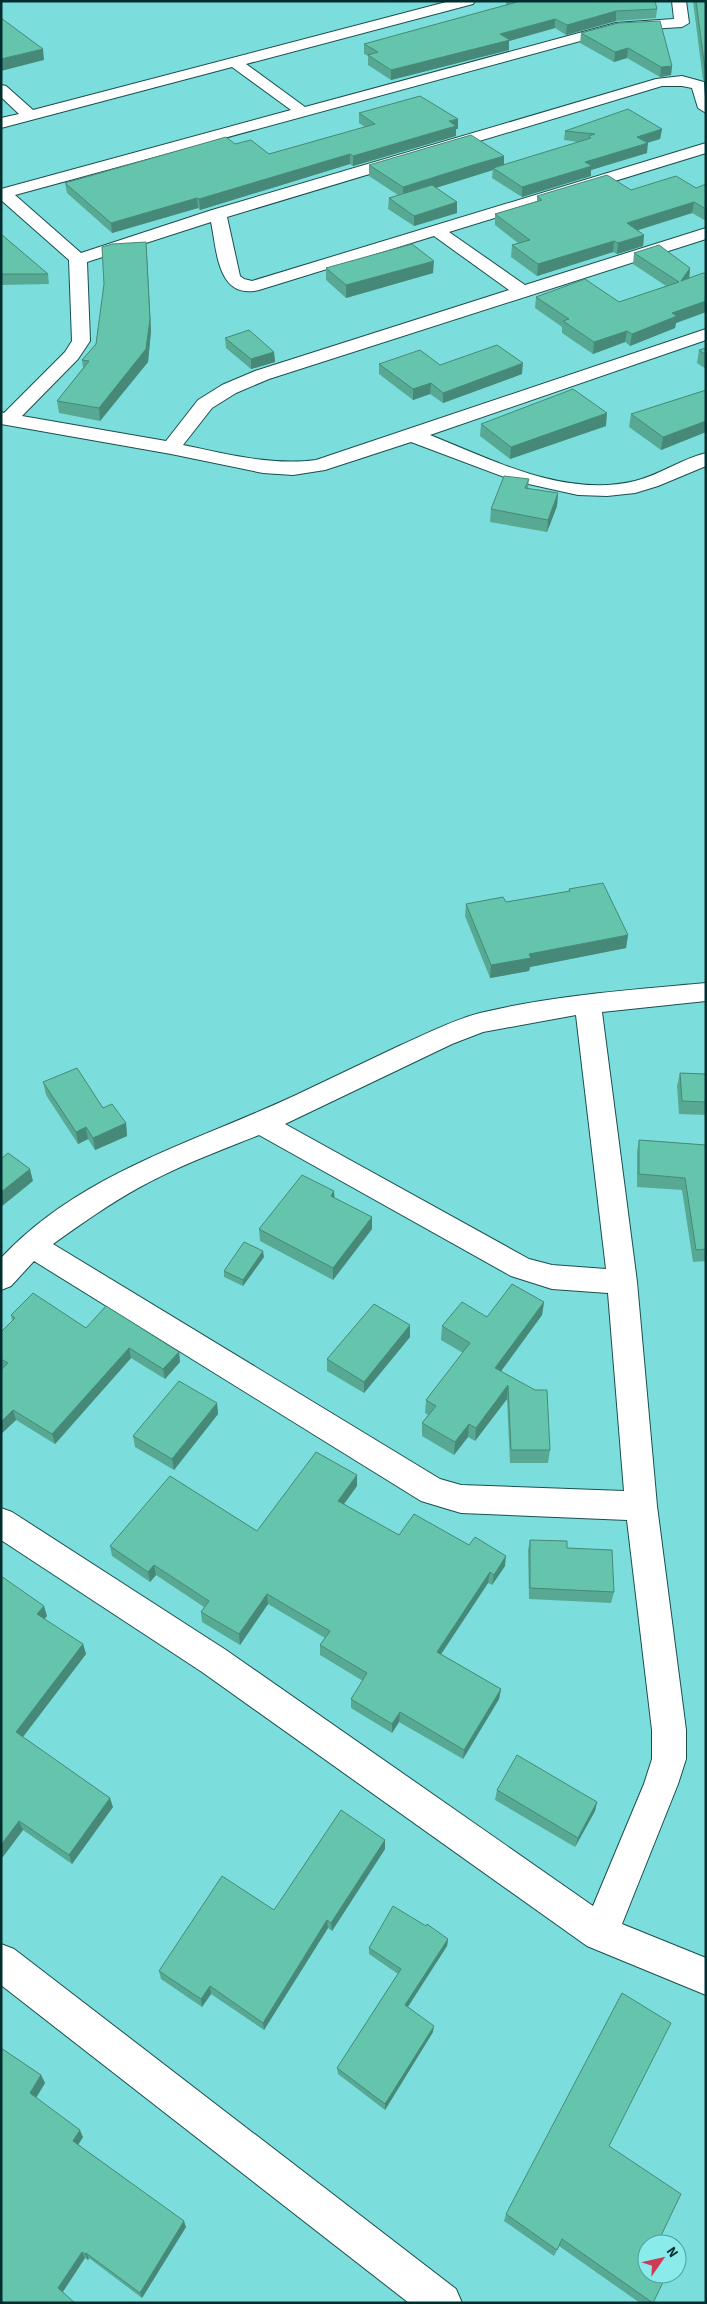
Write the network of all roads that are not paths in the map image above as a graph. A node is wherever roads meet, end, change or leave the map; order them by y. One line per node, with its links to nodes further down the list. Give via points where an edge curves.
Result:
1 (418, 1): 4 (street)
2 (468, 1): 4 (street)
3 (679, 1): 8 (street, via 682,23 616,27)
4 (434, 11): 5 (street)
5 (234, 62): 8 (street); 9 (street)
6 (1, 89): 9 (street)
7 (706, 108): 13 (street, via 699,85 682,81 662,82)
8 (303, 112): 12 (street)
9 (30, 115): 10 (street)
10 (1, 123)
11 (706, 148): 14 (street)
12 (2, 194): 16 (street)
13 (218, 214): 14 (street, via 232,277 248,286); 16 (street)
14 (436, 230): 17 (street)
15 (706, 233): 17 (street)
16 (78, 259): 19 (street, via 81,341 72,355)
17 (522, 291): 21 (street, via 262,375 228,389 205,404)
18 (706, 334): 20 (street)
19 (4, 418): 21 (street)
20 (414, 436): 21 (street, via 318,466 293,469 263,467); 22 (street, via 521,476 553,486 584,490 636,487)
21 (171, 448)
22 (706, 459)
23 (706, 992): 24 (street)
24 (588, 1004): 25 (street, via 479,1023); 28 (street)
25 (261, 1123): 26 (street, via 184,1153 130,1179 80,1209); 28 (street, via 521,1268 552,1277)
26 (31, 1245): 27 (street); 29 (street, via 432,1491 461,1499)
27 (1, 1278)
28 (622, 1282): 29 (street)
29 (641, 1506): 31 (street, via 669,1730 669,1759)
30 (1, 1522): 31 (street, via 214,1661)
31 (600, 1933): 33 (street)
32 (1, 1962): 34 (street)
33 (706, 1977)
34 (442, 2303)

